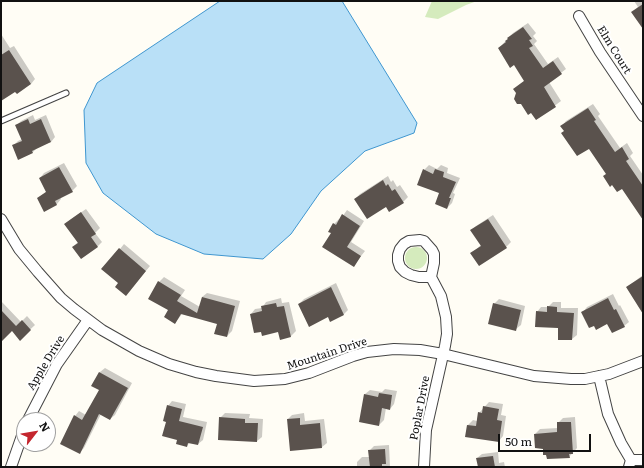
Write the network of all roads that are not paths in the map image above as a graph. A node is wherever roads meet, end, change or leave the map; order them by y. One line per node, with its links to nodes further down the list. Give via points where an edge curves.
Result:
1 (579, 16): 3 (street, Elm Court)
2 (66, 93): 4 (lane)
3 (643, 116)
4 (1, 121)
5 (1, 219): 7 (street, Mountain Drive, via 19,249 38,272 61,298)
6 (431, 277): 8 (street, Poplar Drive, via 441,296 446,317 447,334)
7 (88, 320): 8 (street, Mountain Drive, via 127,345 169,364 216,376 254,381 298,376 353,356 381,350 420,350); 11 (street, Apple Drive, via 57,364)
8 (443, 354): 10 (street, Mountain Drive, via 534,376 571,379); 16 (street, Poplar Drive, via 426,430)
9 (643, 361): 10 (street, Mountain Drive, via 618,372)
10 (599, 376): 14 (street, via 610,419)
11 (32, 412)
12 (16, 451): 15 (street)
13 (643, 460): 14 (street)
14 (630, 463)
15 (10, 467)
16 (424, 467)

